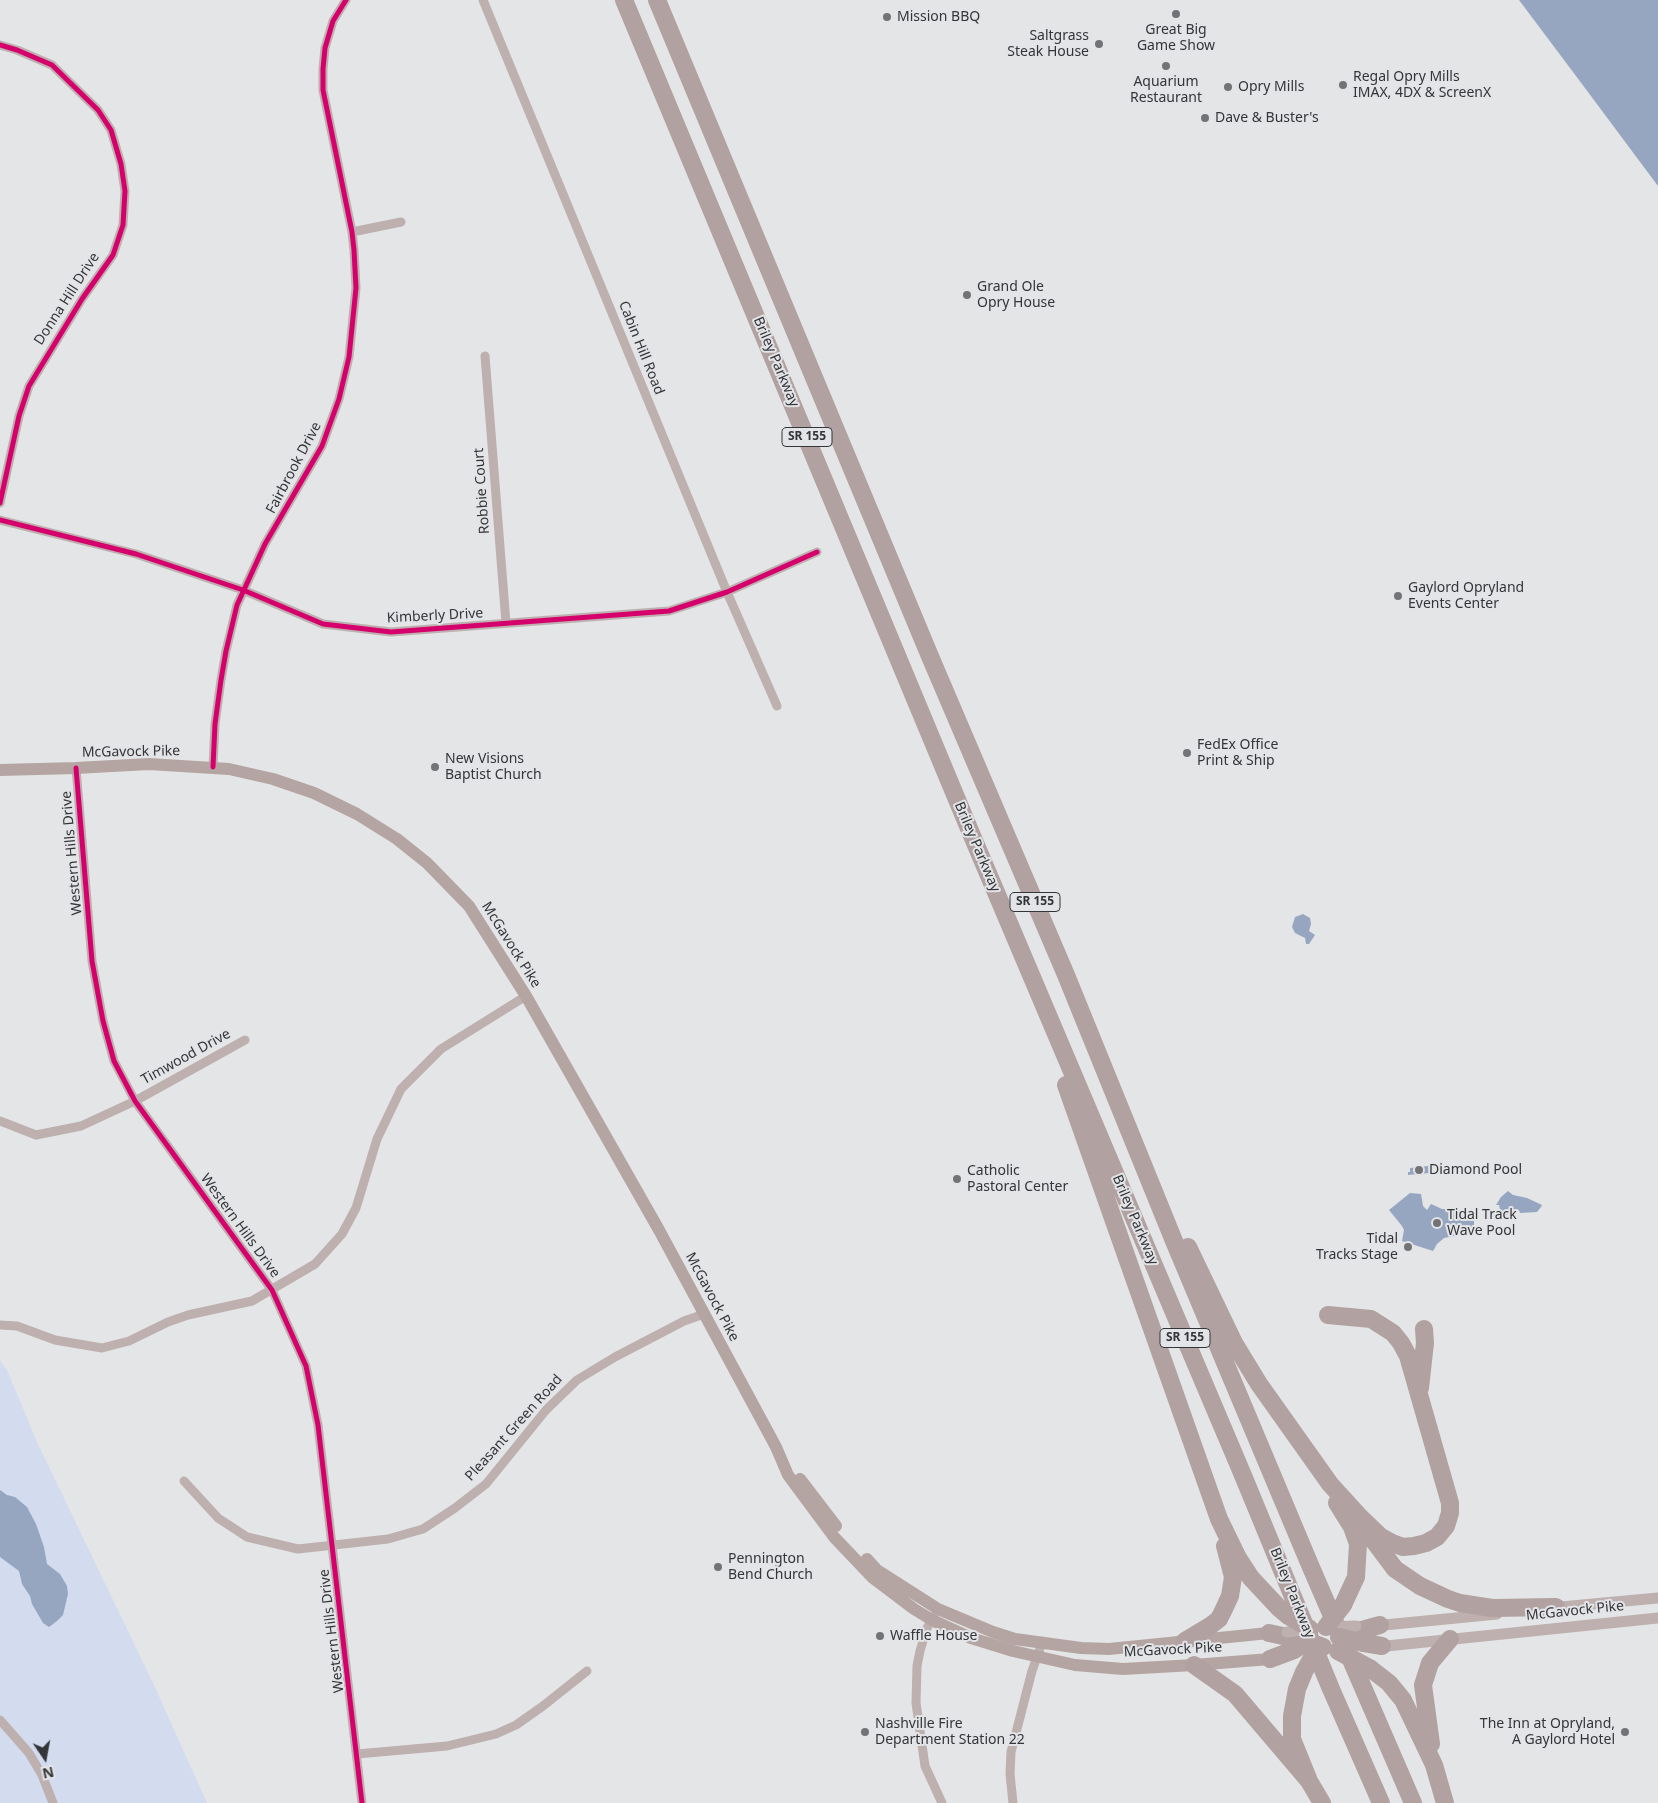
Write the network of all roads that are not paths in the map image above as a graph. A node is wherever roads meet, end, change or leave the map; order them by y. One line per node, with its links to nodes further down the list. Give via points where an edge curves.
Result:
1 (346, 0): 7 (street, Fairbrook Drive, via 334,21 325,48 323,90)
2 (482, 0): 13 (street, Cabin Hill Road)
3 (624, 0): 19 (highway, Briley Parkway / SR 155)
4 (657, 0): 22 (highway, Briley Parkway / SR 155)
5 (0, 45): 9 (street, Donna Hill Drive, via 52,65 98,110 111,130 125,192 123,225 113,255 29,386)
6 (401, 222): 7 (street)
7 (352, 232): 12 (street, Fairbrook Drive, via 355,312 349,357 333,420 319,452 269,536)
8 (485, 356): 14 (street, Robbie Court)
9 (0, 503)
10 (0, 520): 12 (street, Kimberly Drive, via 136,554)
11 (817, 552): 13 (street, Kimberly Drive)
12 (243, 590): 14 (street, Kimberly Drive, via 323,624 391,632); 16 (street, Fairbrook Drive, via 222,670)
13 (727, 592): 14 (street, Kimberly Drive, via 669,611); 15 (street, Cabin Hill Road)
14 (506, 624)
15 (777, 706)
16 (213, 766): 17 (main road, McGavock Pike, via 149,764); 20 (main road, McGavock Pike, via 273,779 314,793 362,816 396,839 427,863 470,906)
17 (76, 768): 18 (main road, McGavock Pike); 23 (street, Western Hills Drive, via 93,970 114,1061)
18 (0, 770)
19 (988, 873): 34 (highway); 59 (highway, Briley Parkway / SR 155)
20 (526, 996): 25 (street, via 441,1049 401,1089 377,1139 356,1208 342,1234 315,1264); 26 (main road, McGavock Pike)
21 (245, 1040): 23 (street, Timwood Drive)
22 (1106, 1072): 32 (highway, via 1234,1344); 60 (highway, Briley Parkway / SR 155, via 1181,1259)
23 (135, 1101): 24 (street, Timwood Drive, via 81,1126 36,1135); 25 (street, Western Hills Drive)
24 (0, 1122)
25 (272, 1290): 28 (street, via 252,1300 188,1315 129,1341 102,1348 55,1340 17,1326); 35 (street, Western Hills Drive, via 306,1366 318,1425)
26 (704, 1314): 35 (street, Pleasant Green Road, via 614,1357 577,1380 546,1410 486,1484 423,1529 388,1539); 38 (main road, McGavock Pike, via 776,1447 842,1533 877,1570)
27 (1328, 1315): 30 (highway, via 1371,1319 1393,1333 1408,1356)
28 (0, 1325)
29 (1424, 1329): 30 (highway)
30 (1420, 1398): 33 (highway, via 1450,1503 1446,1526 1437,1537 1426,1543 1403,1547 1381,1537)
31 (184, 1481): 35 (street, Pleasant Green Road, via 218,1518 247,1537 298,1549)
32 (1330, 1484): 33 (highway); 45 (highway, bridge, via 1358,1544 1356,1577 1343,1604)
33 (1360, 1517): 37 (highway, via 1369,1536 1395,1570 1420,1586 1474,1606)
34 (1219, 1519): 43 (highway, via 1233,1577 1230,1596 1219,1618); 45 (highway, bridge, via 1251,1578 1287,1615)
35 (333, 1545): 51 (street, Western Hills Drive)
36 (1658, 1598): 37 (street, McGavock Pike)
37 (1556, 1607): 40 (street, McGavock Pike)
38 (935, 1614): 44 (main road, McGavock Pike, via 1015,1640); 46 (main road, McGavock Pike, via 970,1638); 56 (street, via 920,1651 916,1703 925,1766)
39 (1658, 1618): 42 (street, McGavock Pike)
40 (1380, 1625): 41 (highway)
41 (1365, 1639): 42 (street, McGavock Pike); 45 (highway, bridge)
42 (1450, 1640): 52 (highway, via 1430,1663 1423,1685)
43 (1186, 1641): 44 (main road, McGavock Pike, via 1109,1649); 45 (main road, McGavock Pike)
44 (1042, 1643): 46 (street)
45 (1308, 1643): 47 (highway); 52 (highway, bridge, via 1371,1668 1389,1683 1403,1700); 53 (highway, via 1292,1716 1292,1740)
46 (1038, 1657): 48 (main road, McGavock Pike, via 1075,1665 1123,1669); 57 (street, via 1011,1752)
47 (1270, 1659): 48 (main road, McGavock Pike)
48 (1194, 1666): 53 (highway, via 1235,1694)
49 (587, 1671): 51 (street, via 516,1725 496,1734 447,1746)
50 (0, 1720): 54 (street, via 29,1753)
51 (357, 1754): 55 (street, Western Hills Drive)
52 (1434, 1764): 61 (highway)
53 (1309, 1781): 58 (highway)
54 (53, 1803)
55 (362, 1803)
56 (942, 1803)
57 (1013, 1803)
58 (1322, 1803)
59 (1381, 1803)
60 (1413, 1803)
61 (1445, 1803)

